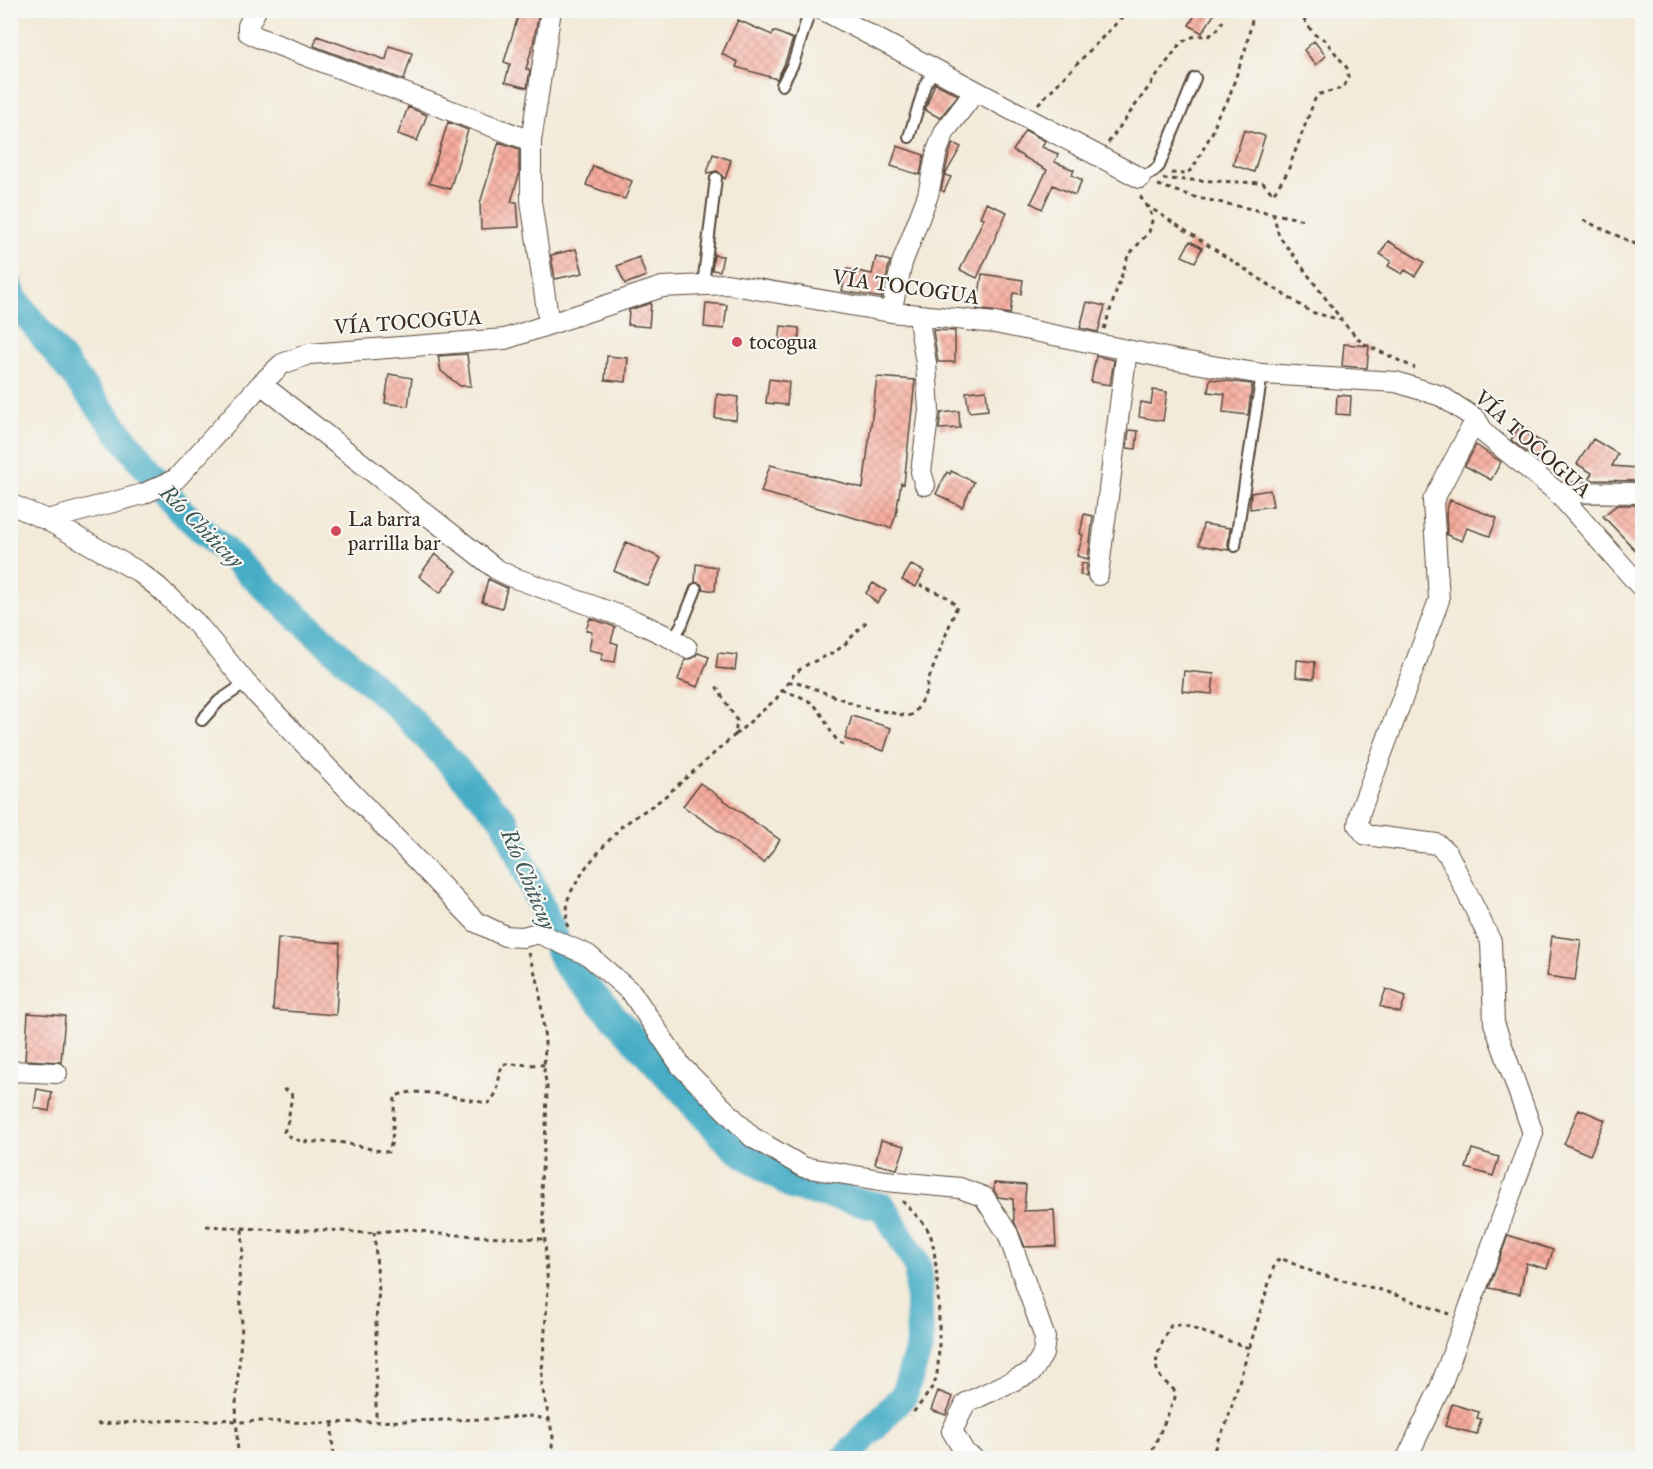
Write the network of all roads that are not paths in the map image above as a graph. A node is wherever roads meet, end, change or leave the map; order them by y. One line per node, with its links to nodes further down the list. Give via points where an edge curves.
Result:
1 (256, 10): 10 (street, via 248,32 257,38)
2 (551, 10): 10 (street)
3 (810, 10): 7 (lane)
4 (823, 10): 5 (street)
5 (934, 70): 8 (street); 9 (lane, via 925,85)
6 (1195, 78): 12 (lane, via 1159,166)
7 (782, 85)
8 (973, 90): 12 (street, via 1100,157); 14 (street, via 945,131 937,151 928,195 902,263)
9 (909, 137)
10 (531, 141): 16 (street, via 531,201)
11 (716, 178): 13 (lane)
12 (1140, 187)
13 (703, 285): 14 (street, VÍA TOCOGUA, via 727,284); 16 (street, VÍA TOCOGUA, via 662,287)
14 (891, 312): 15 (street, VÍA TOCOGUA)
15 (923, 315): 17 (street, VÍA TOCOGUA, via 994,323); 21 (street, via 920,327 929,411 921,472)
16 (549, 324): 19 (street, VÍA TOCOGUA, via 505,339 309,354 282,364)
17 (1127, 350): 18 (street, VÍA TOCOGUA); 27 (street)
18 (1262, 374): 20 (street, VÍA TOCOGUA, via 1396,382 1441,396); 26 (lane)
19 (261, 384): 25 (street, VÍA TOCOGUA, via 176,478 142,494); 30 (street, via 496,569 635,621)
20 (1476, 419): 22 (street, VÍA TOCOGUA, via 1484,433); 36 (street, via 1433,501 1439,600 1358,825 1366,835 1437,844 1448,854 1491,942 1494,1023 1533,1133 1440,1388)
21 (925, 484)
22 (1557, 492): 23 (street); 28 (street, VÍA TOCOGUA)
23 (1642, 493)
24 (10, 504): 25 (street)
25 (47, 520): 31 (street, via 139,572 158,587 196,623)
26 (1235, 546)
27 (1098, 575)
28 (1642, 588)
29 (696, 590): 30 (lane, via 682,624)
30 (680, 644)
31 (246, 683): 32 (lane, via 219,701); 35 (street, via 476,922 505,936 538,933 579,952 632,993 681,1066 752,1137 803,1167 960,1188 984,1197 1008,1234 1045,1338 1043,1354 1032,1372 966,1403 952,1431 965,1453)
32 (202, 720)
33 (10, 1071): 34 (street)
34 (57, 1073)
35 (973, 1458)
36 (1407, 1458)

